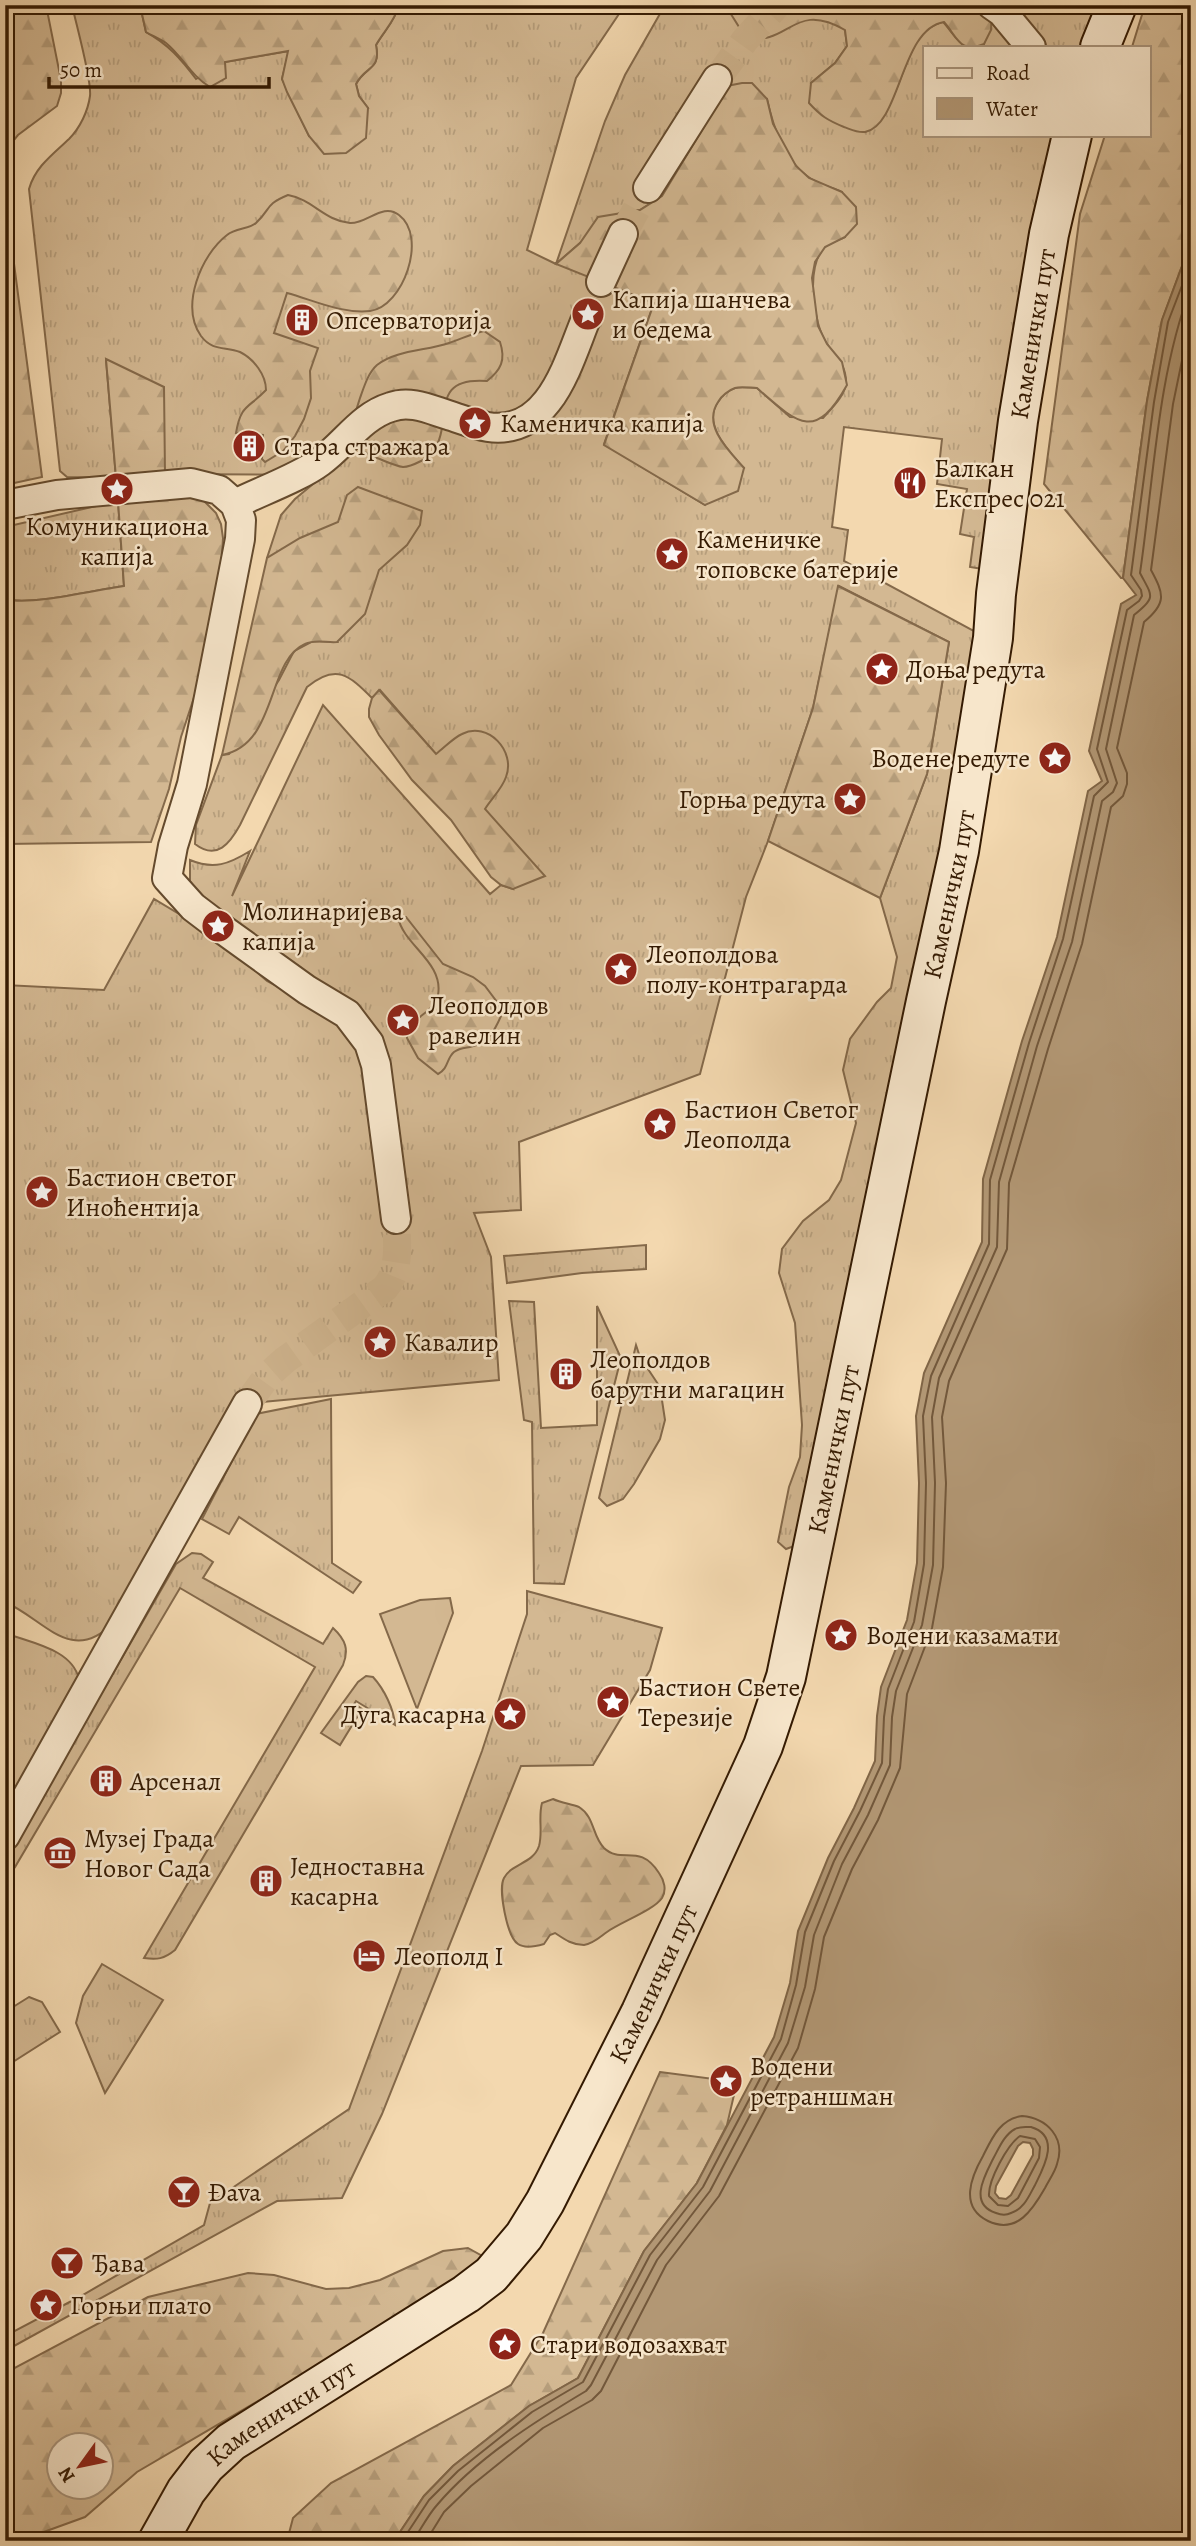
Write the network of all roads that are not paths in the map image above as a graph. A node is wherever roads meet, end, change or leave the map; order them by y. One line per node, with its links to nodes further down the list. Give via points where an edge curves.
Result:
1 (992, 5): 3 (street)
2 (1118, 5): 4 (main road)
3 (1030, 46)
4 (1100, 46)
5 (718, 79): 7 (street)
6 (1069, 140): 16 (main road, Каменички пут, via 1018,421 993,638 959,851 786,1677 763,1746 641,2012 524,2236 467,2294 232,2442 186,2491)
7 (648, 188)
8 (623, 234): 9 (street)
9 (601, 282)
10 (588, 314): 11 (street, via 555,391 529,419 489,427 415,404 393,406 365,420 320,462)
11 (235, 503): 12 (street, via 219,491 191,483 57,495); 13 (street, via 241,520 240,539 192,784 167,878 193,907 347,1014 362,1031 376,1065)
12 (5, 505)
13 (396, 1219)
14 (247, 1404): 15 (street)
15 (5, 1836)
16 (158, 2541)

